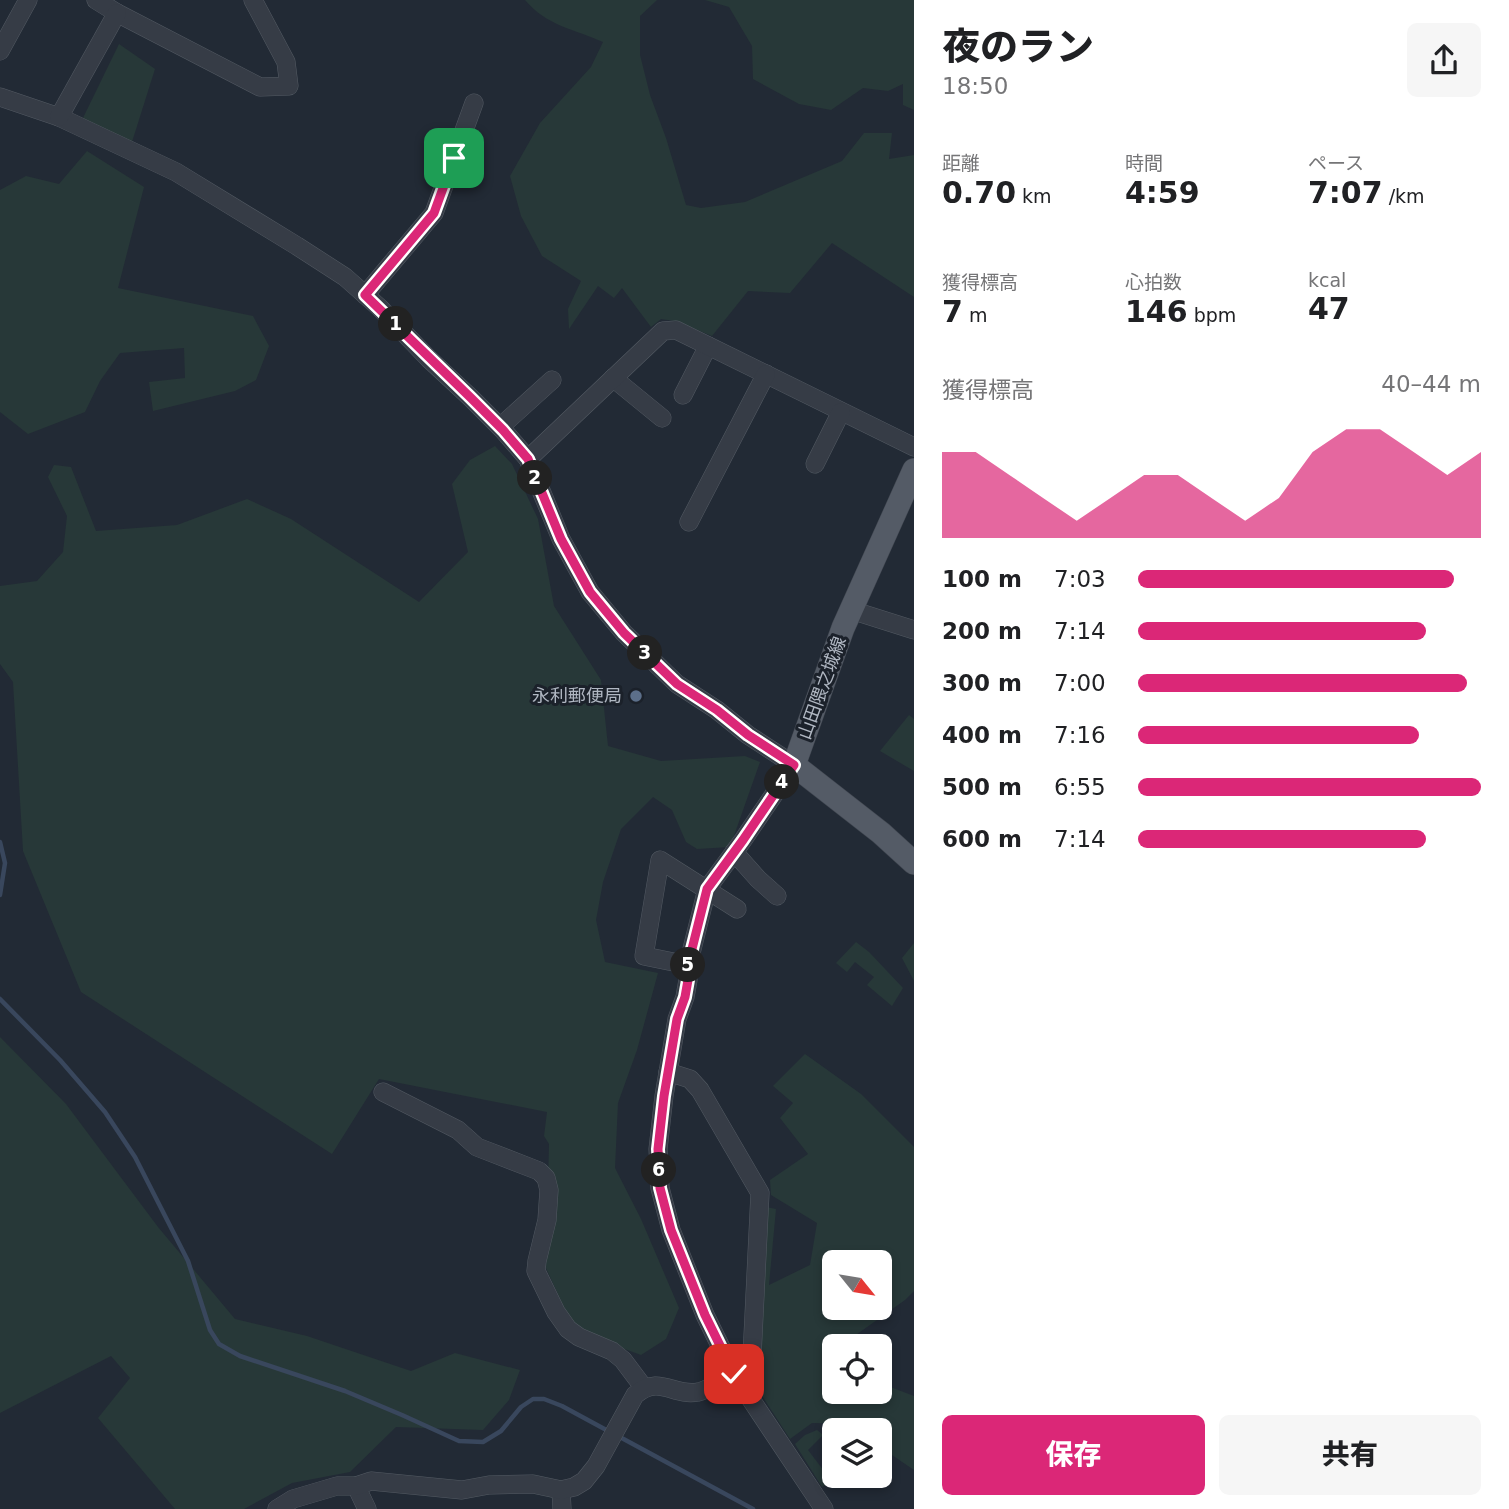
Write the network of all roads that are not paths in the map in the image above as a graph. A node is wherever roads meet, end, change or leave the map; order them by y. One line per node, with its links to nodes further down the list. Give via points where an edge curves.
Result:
1 (28, 0): 5 (street)
2 (96, 0): 4 (street)
3 (254, 0): 4 (street, via 286,62 289,86 260,87)
4 (124, 10): 8 (street)
5 (0, 51)
6 (0, 97): 8 (street)
7 (474, 103): 9 (street, via 434,213)
8 (59, 117): 9 (street, via 176,172 345,277)
9 (365, 295): 17 (street)
10 (708, 346): 11 (street); 12 (street, via 676,330 663,331); 14 (street)
11 (766, 374): 15 (street); 22 (street)
12 (612, 378): 16 (street); 19 (street)
13 (552, 380): 17 (street)
14 (683, 395)
15 (841, 412): 18 (street); 20 (street)
16 (662, 418)
17 (500, 427): 19 (street)
18 (914, 447)
19 (528, 459): 25 (street, via 561,539 590,592 624,633 677,684)
20 (815, 464)
21 (914, 470): 23 (main road, 山田隈之城線)
22 (689, 522)
23 (851, 610): 24 (street); 25 (main road, 山田隈之城線)
24 (914, 630)
25 (794, 765): 26 (street); 27 (main road)
26 (734, 852): 28 (street); 29 (street)
27 (914, 863)
28 (707, 889): 30 (street); 31 (street); 31 (street, via 660,860 644,956)
29 (777, 895)
30 (737, 909)
31 (688, 965): 32 (street)
32 (668, 1073): 34 (street, via 658,1149 660,1188 671,1230); 34 (street, via 690,1079 699,1090 760,1193 752,1356)
33 (383, 1092): 35 (street, via 458,1130 477,1147 539,1171 546,1178 547,1220 536,1271 568,1329 612,1351)
34 (734, 1374): 35 (street, via 699,1392); 41 (street)
35 (644, 1388): 37 (street, via 635,1395 584,1481)
36 (356, 1486): 37 (street, via 372,1481 462,1490 533,1484); 38 (street, via 337,1486 293,1499); 39 (street)
37 (561, 1490): 40 (street)
38 (277, 1509)
39 (367, 1509)
40 (562, 1509)
41 (824, 1509)

